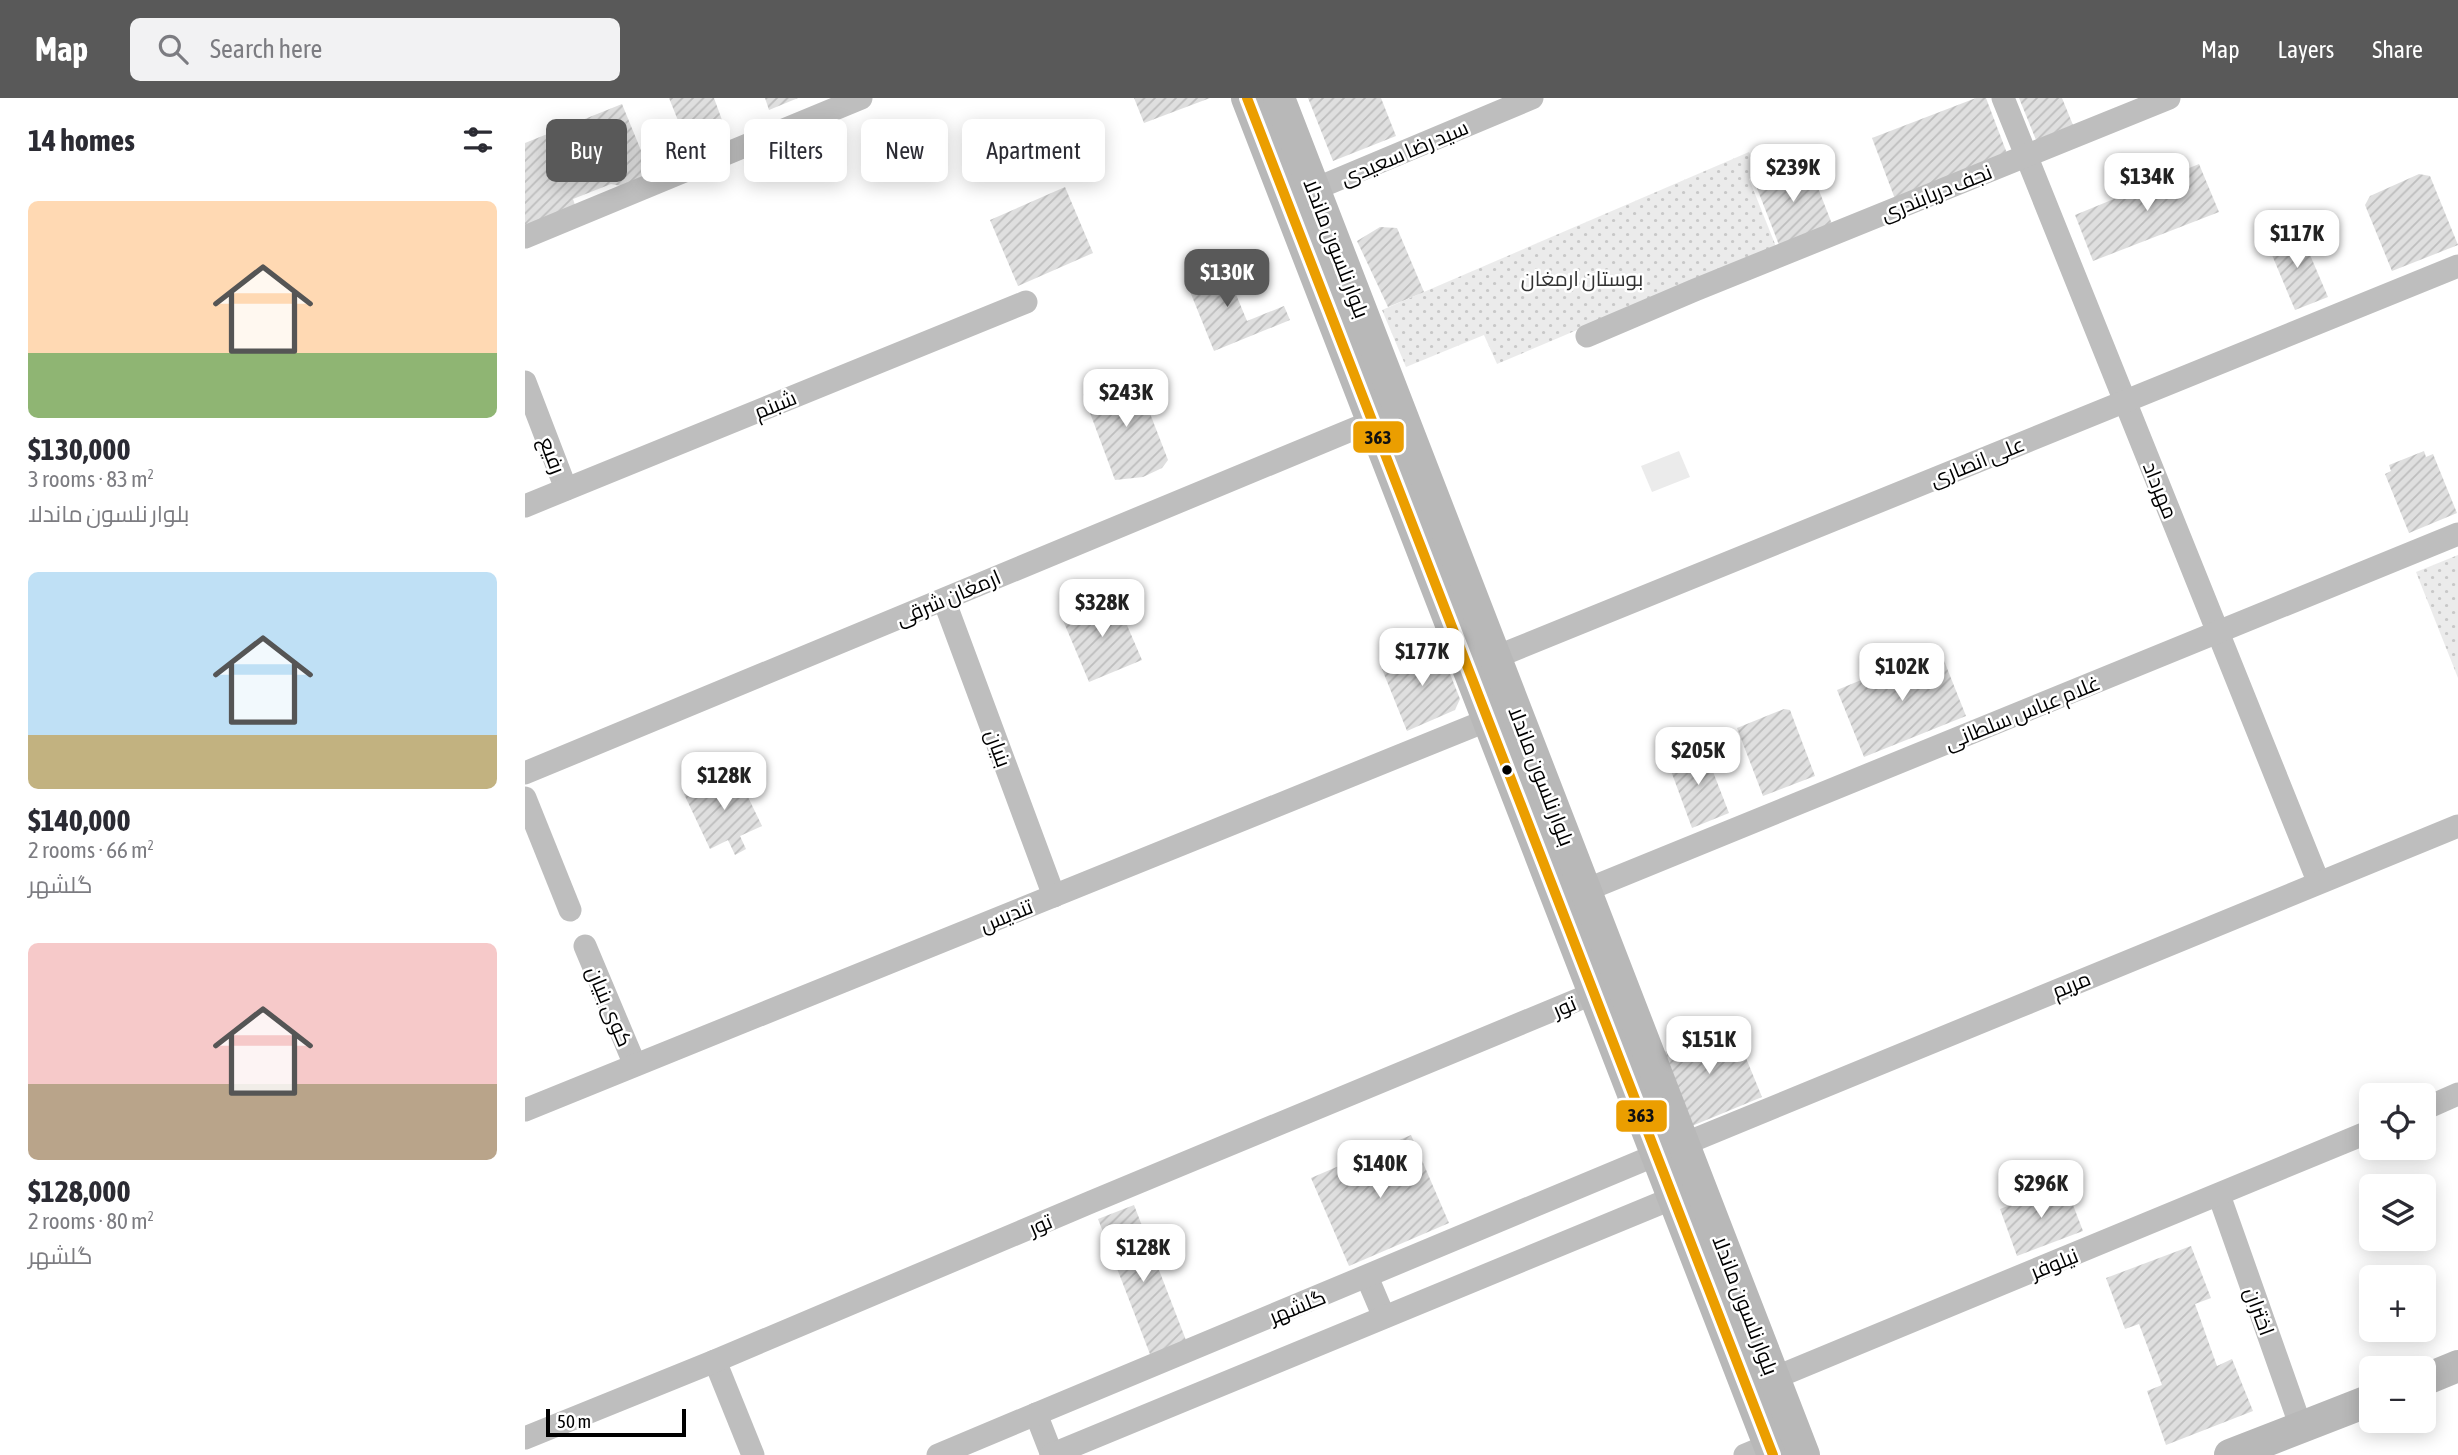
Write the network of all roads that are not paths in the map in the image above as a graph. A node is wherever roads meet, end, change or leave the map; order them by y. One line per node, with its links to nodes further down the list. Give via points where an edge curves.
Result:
1 (860, 98): 9 (street)
2 (1247, 98): 15 (main road, بلوار نلسون ماندلا)
3 (1279, 98): 8 (main road, بلوار نلسون ماندلا)
4 (1532, 98): 8 (street, سید رضا سعیدی)
5 (2003, 98): 7 (street, مهرداد)
6 (2169, 98): 7 (street, نجف دریابندری)
7 (2026, 156): 12 (street, نجف دریابندری); 14 (street, مهرداد)
8 (1315, 189): 15 (main road, بلوار نلسون ماندلا)
9 (525, 237)
10 (2458, 266): 14 (street, علی انصاری)
11 (1026, 302): 16 (street, شبنم)
12 (1587, 336)
13 (525, 382): 16 (street, رفیع)
14 (2125, 401): 20 (street, مهرداد); 21 (street, علی انصاری)
15 (1386, 416): 19 (street, ارمغان شرقی); 21 (main road, بلوار نلسون ماندلا); 22 (main road, بلوار نلسون ماندلا)
16 (566, 489): 17 (street, شبنم)
17 (525, 506)
18 (2458, 534): 20 (street, غلام عباس سلطانی)
19 (944, 600): 23 (street, ارمغان شرقی); 28 (street, بنیان)
20 (2218, 632): 26 (street, مهرداد); 27 (street, غلام عباس سلطانی)
21 (1496, 657): 27 (main road, بلوار نلسون ماندلا)
22 (1488, 720): 28 (street, تندیس); 31 (main road, بلوار نلسون ماندلا)
23 (525, 774)
24 (525, 799): 29 (street)
25 (2458, 826): 26 (street, مریم)
26 (2318, 881): 37 (street, مریم)
27 (1586, 890): 37 (main road, بلوار نلسون ماندلا)
28 (1054, 895): 32 (street, تندیس)
29 (570, 910)
30 (585, 946): 32 (street, کوی بنیان)
31 (1594, 993): 37 (main road, بلوار نلسون ماندلا); 42 (street, تور)
32 (635, 1065): 35 (street, تندیس)
33 (2458, 1094): 34 (street)
34 (2436, 1104)
35 (525, 1110)
36 (2359, 1136): 38 (street, نیلوفر)
37 (1670, 1150): 39 (main road, بلوار نلسون ماندلا); 40 (street, گلشهر); 45 (main road, بلوار نلسون ماندلا)
38 (2218, 1195): 45 (street, نیلوفر); 48 (street, اختران)
39 (1673, 1198): 41 (street, گلشهر); 50 (main road, بلوار نلسون ماندلا)
40 (1367, 1277): 41 (street); 47 (street, گلشهر)
41 (1384, 1317): 53 (street, گلشهر)
42 (715, 1362): 49 (street, تور); 51 (street)
43 (2458, 1366): 44 (main road)
44 (2436, 1375)
45 (1774, 1378): 54 (main road, بلوار نلسون ماندلا)
46 (2359, 1405): 48 (main road)
47 (1036, 1414): 52 (street, گلشهر); 53 (street)
48 (2301, 1427): 55 (main road)
49 (525, 1438)
50 (1762, 1452)
51 (753, 1455)
52 (937, 1455)
53 (1051, 1455)
54 (1804, 1455)
55 (2230, 1455)

